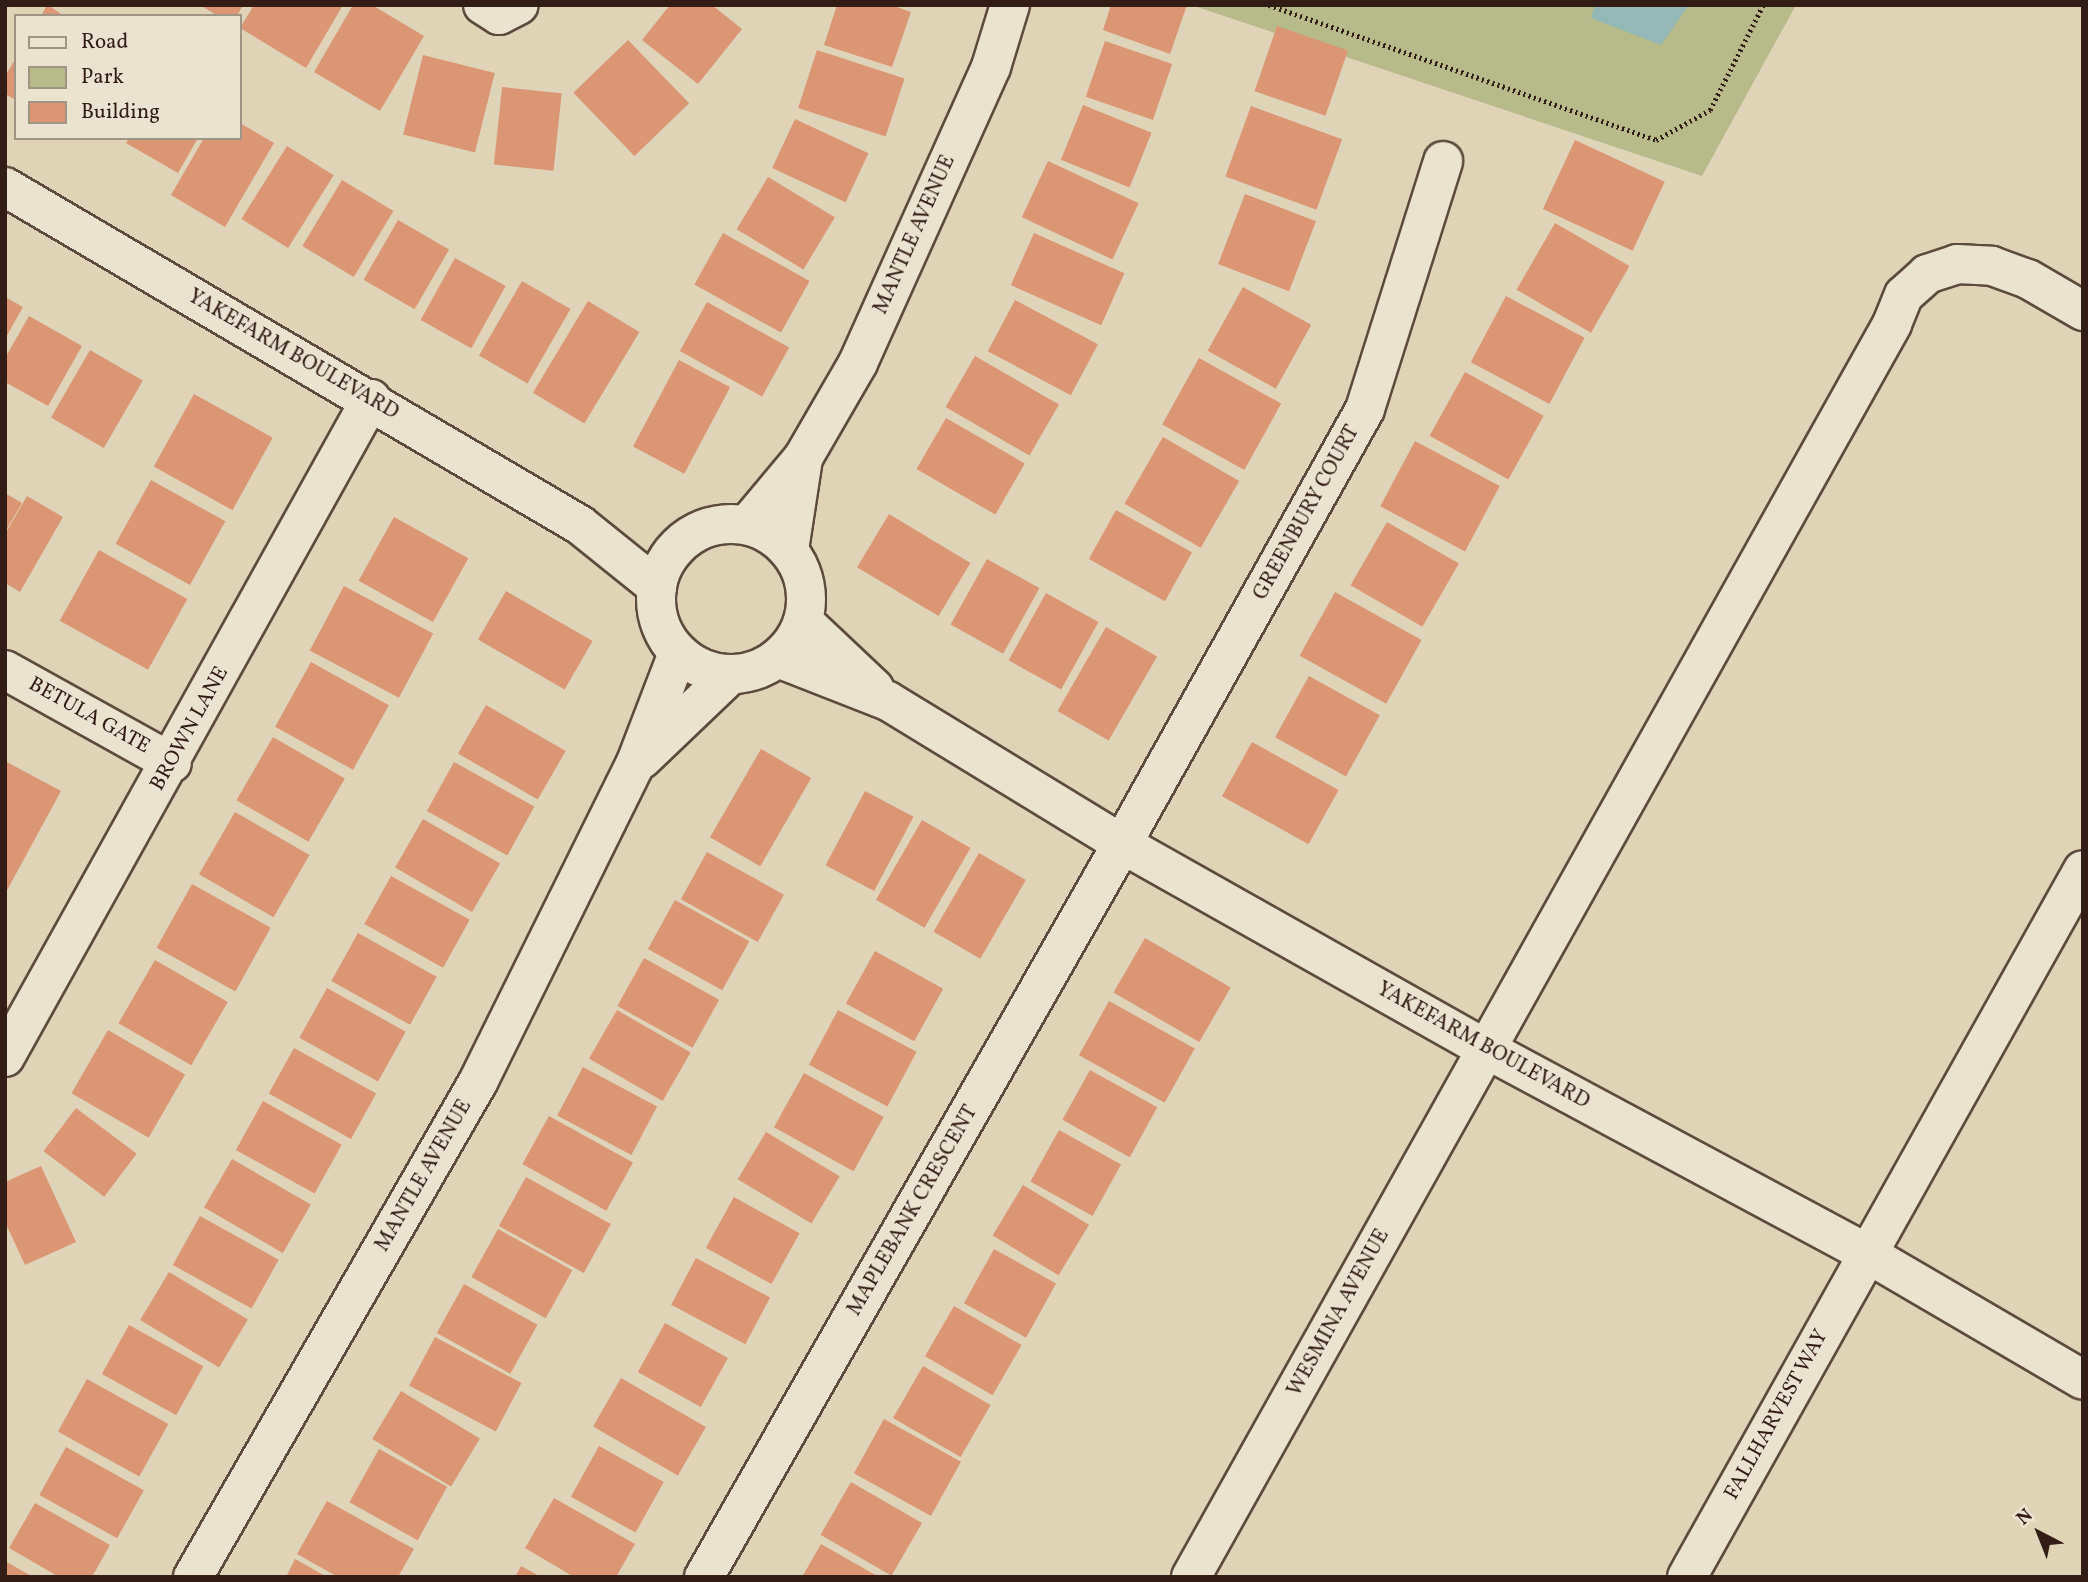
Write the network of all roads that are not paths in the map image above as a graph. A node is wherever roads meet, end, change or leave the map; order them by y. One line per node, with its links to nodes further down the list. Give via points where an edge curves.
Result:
1 (483, 5): 2 (street, via 499,15)
2 (519, 5)
3 (1010, 5): 8 (street, MANTLE AVENUE, via 991,67 858,363)
4 (1443, 161): 22 (street, GREENBURY COURT, via 1365,409)
5 (5, 187): 7 (street, YAKEFARM BOULEVARD)
6 (2083, 310): 24 (street, WESMINA AVENUE, via 2028,279 1992,266 1957,264 1927,274 1904,295 1892,324)
7 (371, 399): 9 (street, YAKEFARM BOULEVARD); 20 (street, BROWN LANE)
8 (803, 458): 10 (street, MANTLE AVENUE); 11 (street, MANTLE AVENUE)
9 (580, 525): 12 (street, YAKEFARM BOULEVARD); 13 (street, YAKEFARM BOULEVARD)
10 (747, 525): 11 (street, via 770,534); 12 (street, via 705,528)
11 (789, 550): 14 (street, via 802,572 807,596)
12 (671, 552): 13 (street)
13 (656, 587): 15 (street, via 664,634)
14 (803, 621): 16 (street); 19 (street, YAKEFARM BOULEVARD)
15 (678, 653): 18 (street, via 702,668); 21 (street, MANTLE AVENUE)
16 (778, 658): 18 (street, via 755,671); 19 (street, YAKEFARM BOULEVARD)
17 (5, 670): 20 (street, BETULA GATE)
18 (730, 675): 21 (street, MANTLE AVENUE)
19 (888, 701): 22 (street, YAKEFARM BOULEVARD)
20 (172, 763): 25 (street, BROWN LANE)
21 (635, 765): 28 (street, MANTLE AVENUE, via 478,1082)
22 (1122, 844): 24 (street, YAKEFARM BOULEVARD); 29 (street, MAPLEBANK CRESCENT)
23 (2083, 870): 26 (street, FALLHARVEST WAY)
24 (1486, 1049): 26 (street, YAKEFARM BOULEVARD); 30 (street, WESMINA AVENUE)
25 (5, 1057)
26 (1866, 1253): 27 (street, YAKEFARM BOULEVARD); 31 (street, FALLHARVEST WAY)
27 (2083, 1380)
28 (193, 1577)
29 (704, 1577)
30 (1191, 1577)
31 (1687, 1577)

